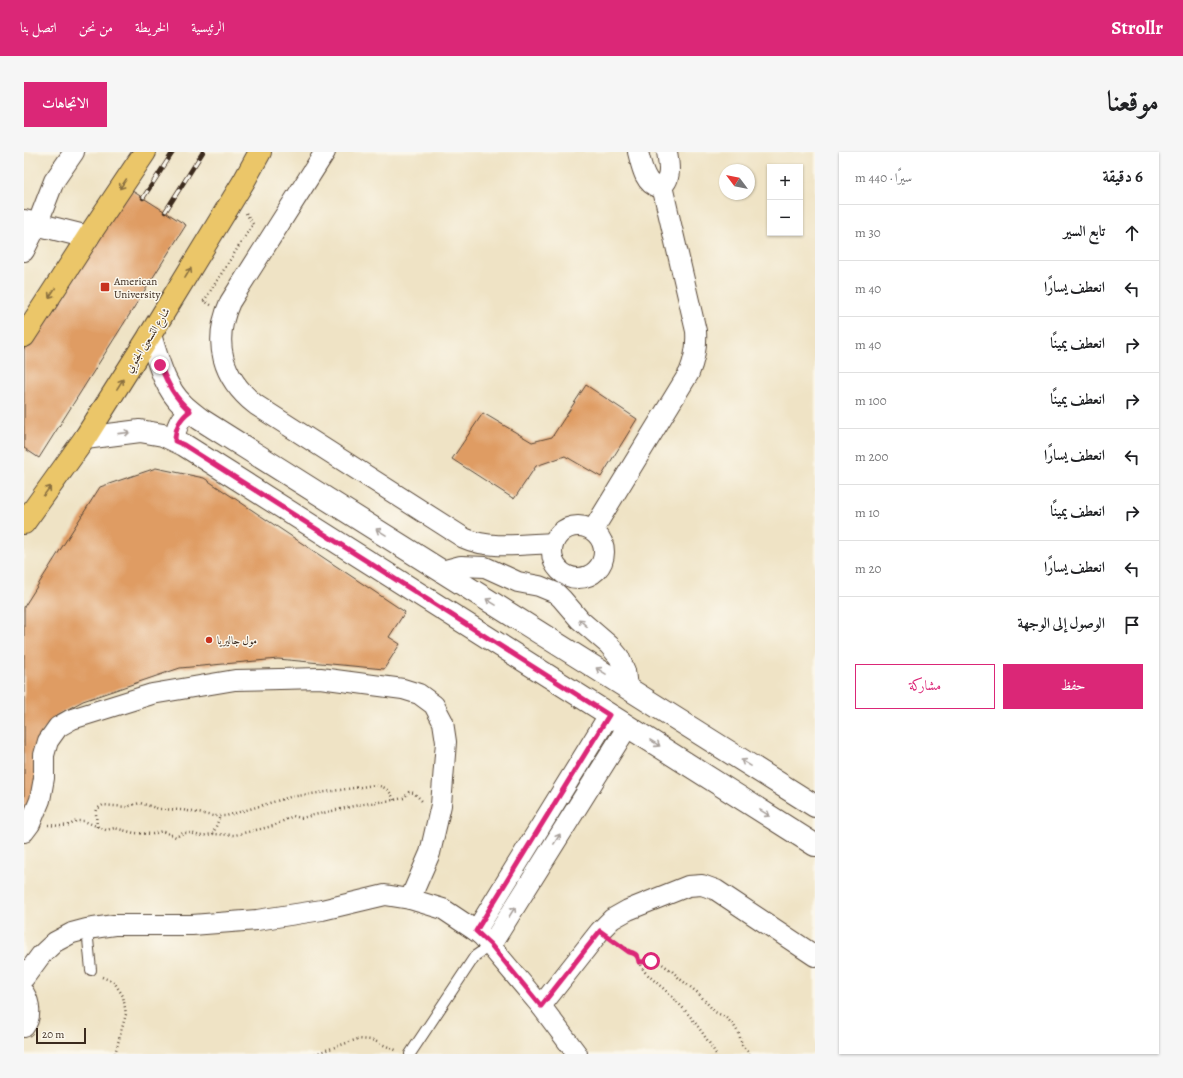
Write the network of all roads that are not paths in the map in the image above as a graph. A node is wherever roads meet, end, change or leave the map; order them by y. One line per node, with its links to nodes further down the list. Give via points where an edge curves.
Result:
1 (74, 152): 8 (street)
2 (145, 152): 9 (main road, one-way to 9)
3 (260, 152): 12 (main road, شارع التسعين الجنوبي, one-way to 3)
4 (325, 152): 18 (street, via 230,302 225,314 221,340 222,353 230,377 237,388 256,405 464,538 478,544 493,545)
5 (638, 152): 7 (street, via 650,184)
6 (667, 152): 7 (street, via 667,179)
7 (662, 186): 17 (street, via 696,331 694,362)
8 (30, 223): 9 (street); 10 (street)
9 (88, 237): 11 (main road, one-way to 11)
10 (24, 251)
11 (24, 335)
12 (150, 335): 13 (street, via 168,386); 14 (main road, شارع التسعين الجنوبي, one-way to 12)
13 (190, 411): 15 (street, via 177,426); 20 (street, one-way to 13)
14 (85, 438): 15 (street, one-way to 15, via 140,431 163,435); 16 (main road, شارع التسعين الجنوبي, one-way to 14)
15 (175, 441): 25 (street)
16 (24, 523)
17 (593, 530): 18 (street, via 586,527 570,527 557,536); 21 (street, via 602,543 603,558 595,571)
18 (553, 543): 19 (street, via 552,554)
19 (555, 564): 21 (street, via 564,574); 22 (street)
20 (442, 571): 22 (street, via 461,566 485,567 518,582); 24 (street, one-way to 20)
21 (576, 578): 23 (street)
22 (541, 586): 23 (street)
23 (562, 599): 24 (street, one-way to 23, via 625,671 619,656 580,620)
24 (627, 687): 27 (street, one-way to 24)
25 (609, 715): 26 (street); 32 (street)
26 (628, 726): 29 (street, one-way to 29); 33 (street, one-way to 26)
27 (815, 806)
28 (27, 828): 30 (street, via 40,800 44,778 44,755 48,741 58,727 72,720 152,694 236,680 320,678 403,689 419,694 434,705 443,722 446,742 441,805 430,853)
29 (815, 845)
30 (410, 898): 31 (street, via 385,895 322,910 257,920 192,925 114,925); 32 (street, via 443,909)
31 (86, 929): 36 (lane); 37 (street, via 55,942 41,955)
32 (476, 931): 33 (street); 34 (lane)
33 (491, 945): 34 (lane); 39 (street)
34 (475, 956): 41 (lane)
35 (815, 956): 39 (street, via 716,890 702,885 688,886 612,919)
36 (91, 970)
37 (24, 978)
38 (24, 993): 40 (street, via 29,1004 29,1014)
39 (541, 1006): 42 (street)
40 (24, 1027)
41 (410, 1054)
42 (577, 1054)

